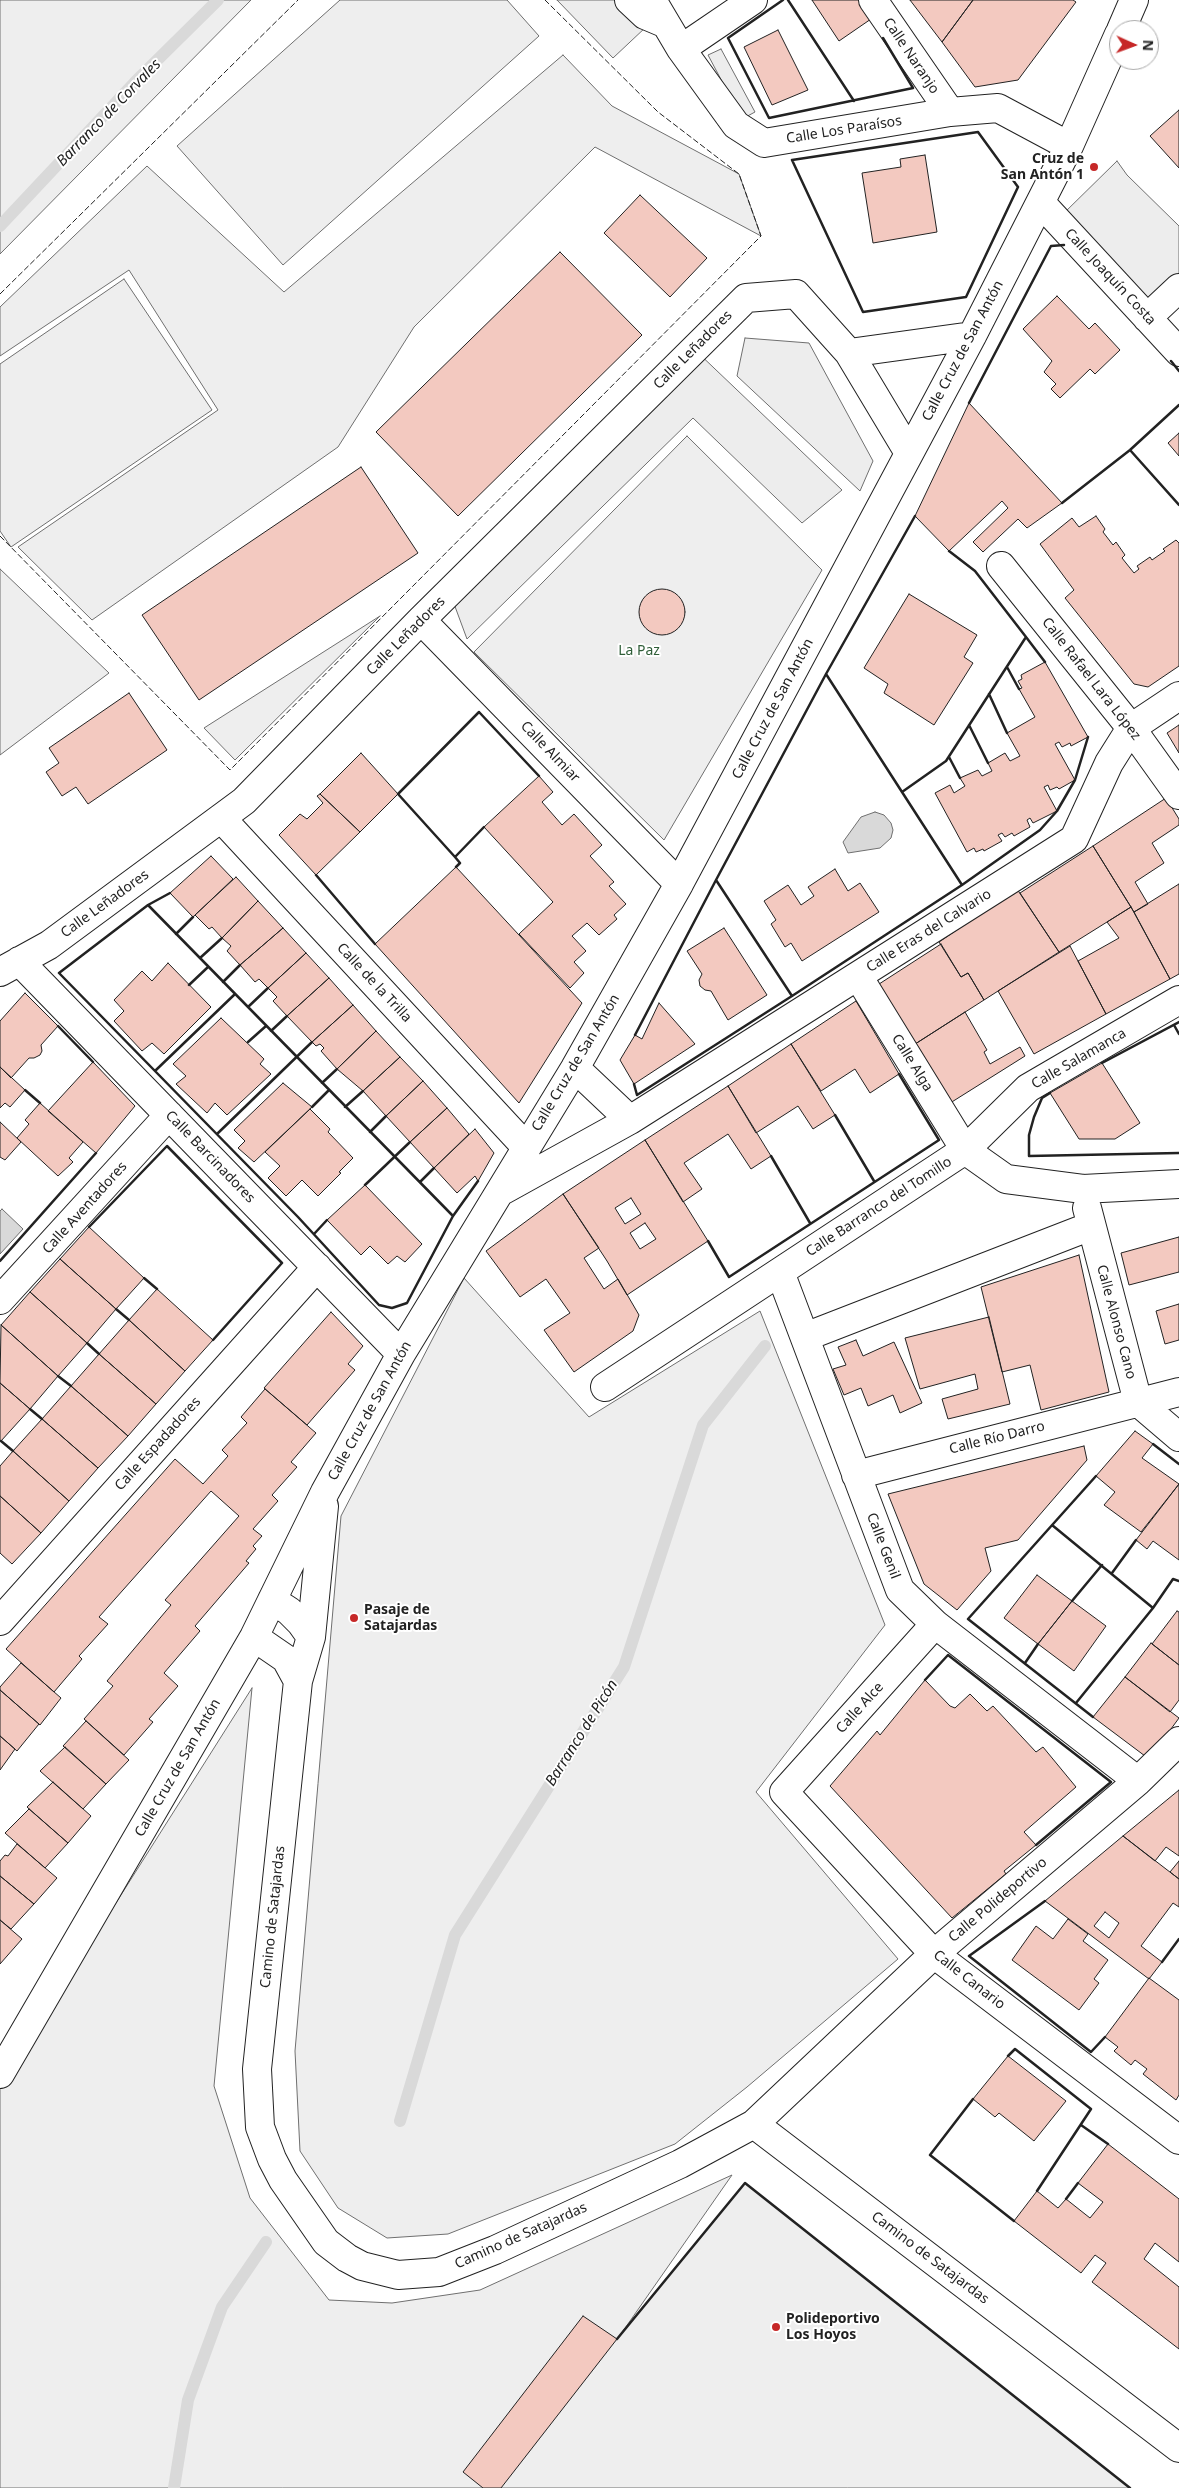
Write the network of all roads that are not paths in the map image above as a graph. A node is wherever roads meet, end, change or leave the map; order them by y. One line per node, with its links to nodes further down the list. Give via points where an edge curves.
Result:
1 (629, 0): 7 (street, via 645,15)
2 (652, 0): 7 (street, Calle Los Paraísos)
3 (754, 0): 8 (street)
4 (873, 0): 10 (street, Calle Naranjo)
5 (1134, 0): 6 (street)
6 (1125, 20)
7 (666, 24): 8 (street, Calle Los Paraísos)
8 (682, 49): 10 (street, Calle Los Paraísos, via 736,125 764,142)
9 (1109, 57): 11 (street, Calle Cruz de San Antón)
10 (950, 112): 11 (street, Calle Los Paraísos, via 998,108)
11 (1070, 146): 12 (street, Calle Cruz de San Antón)
12 (1040, 203): 14 (street, Calle Joaquín Costa); 15 (street, Calle Cruz de San Antón)
13 (1179, 288): 14 (street)
14 (1147, 318): 16 (street, Calle Joaquín Costa)
15 (972, 336): 17 (street); 18 (street, Calle Cruz de San Antón)
16 (1179, 352)
17 (849, 353): 18 (street); 20 (street, Calle Leñadores, via 796,294 746,298)
18 (909, 453): 25 (street, Calle Cruz de San Antón)
19 (1001, 566): 22 (street, Calle Rafael Lara López)
20 (421, 620): 24 (street, Calle Leñadores, via 244,801); 25 (street, Calle Almiar)
21 (1179, 696): 22 (street, Calle Eras del Calvario)
22 (1131, 728): 23 (street, Calle Rafael Lara López); 27 (street, Calle Eras del Calvario, via 1109,763 1074,840)
23 (1179, 795)
24 (222, 819): 26 (street, Calle Leñadores, via 49,945); 32 (street, Calle de la Trilla)
25 (679, 884): 29 (street, Calle Cruz de San Antón)
26 (10, 966): 30 (street, Calle Barcinadores)
27 (858, 976): 31 (street, Calle Eras del Calvario); 33 (street, Calle Alga)
28 (1179, 1000): 33 (street, Calle Salamanca, via 1028,1088)
29 (575, 1068): 31 (street); 32 (street, Calle Cruz de San Antón)
30 (169, 1115): 38 (street, Calle Barcinadores); 40 (street, Calle Aventadores)
31 (630, 1120): 36 (street, Calle Eras del Calvario)
32 (526, 1147): 36 (street, Calle Cruz de San Antón)
33 (965, 1150): 35 (street, Calle Barranco del Tomillo, via 1006,1179); 39 (street, Calle Barranco del Tomillo)
34 (1179, 1184): 35 (street, Calle Barranco del Tomillo)
35 (1083, 1189): 37 (street, Calle Alonso Cano)
36 (496, 1194): 42 (street, Calle Cruz de San Antón)
37 (1091, 1226): 41 (street); 45 (street, Calle Alonso Cano)
38 (317, 1267): 42 (street, Calle Barcinadores); 50 (street, Calle Espadadores)
39 (780, 1272): 41 (street, Calle Genil); 43 (street, Calle Barranco del Tomillo)
40 (0, 1300)
41 (804, 1337): 47 (street, Calle Genil)
42 (401, 1354): 48 (street, Calle Cruz de San Antón)
43 (605, 1387)
44 (1179, 1392): 45 (street, Calle Río Darro)
45 (1138, 1402): 46 (street); 47 (street, Calle Río Darro)
46 (1179, 1437)
47 (856, 1475): 51 (street, Calle Genil, via 900,1590)
48 (326, 1492): 49 (street, Calle Cruz de San Antón); 53 (street, Camino de Satajardas)
49 (272, 1600): 52 (street, Calle Cruz de San Antón); 53 (street, via 302,1623)
50 (0, 1621)
51 (935, 1624): 56 (street, Calle Genil); 57 (street, Calle Alce)
52 (254, 1636): 54 (street, via 286,1659); 59 (street, Calle Cruz de San Antón)
53 (311, 1637): 54 (street, Camino de Satajardas)
54 (298, 1681): 60 (street, Camino de Satajardas, via 257,2069 260,2127 272,2159 326,2242 362,2266 398,2274 439,2272 495,2250 680,2164)
55 (1179, 1741): 56 (street, Calle Polideportivo)
56 (1138, 1781): 58 (street, Calle Polideportivo)
57 (784, 1792): 58 (street, Calle Canario)
58 (934, 1954): 60 (street, Calle Polideportivo); 61 (street, Calle Canario)
59 (0, 2074)
60 (754, 2124): 62 (street, Camino de Satajardas)
61 (1179, 2140)
62 (1179, 2448)

